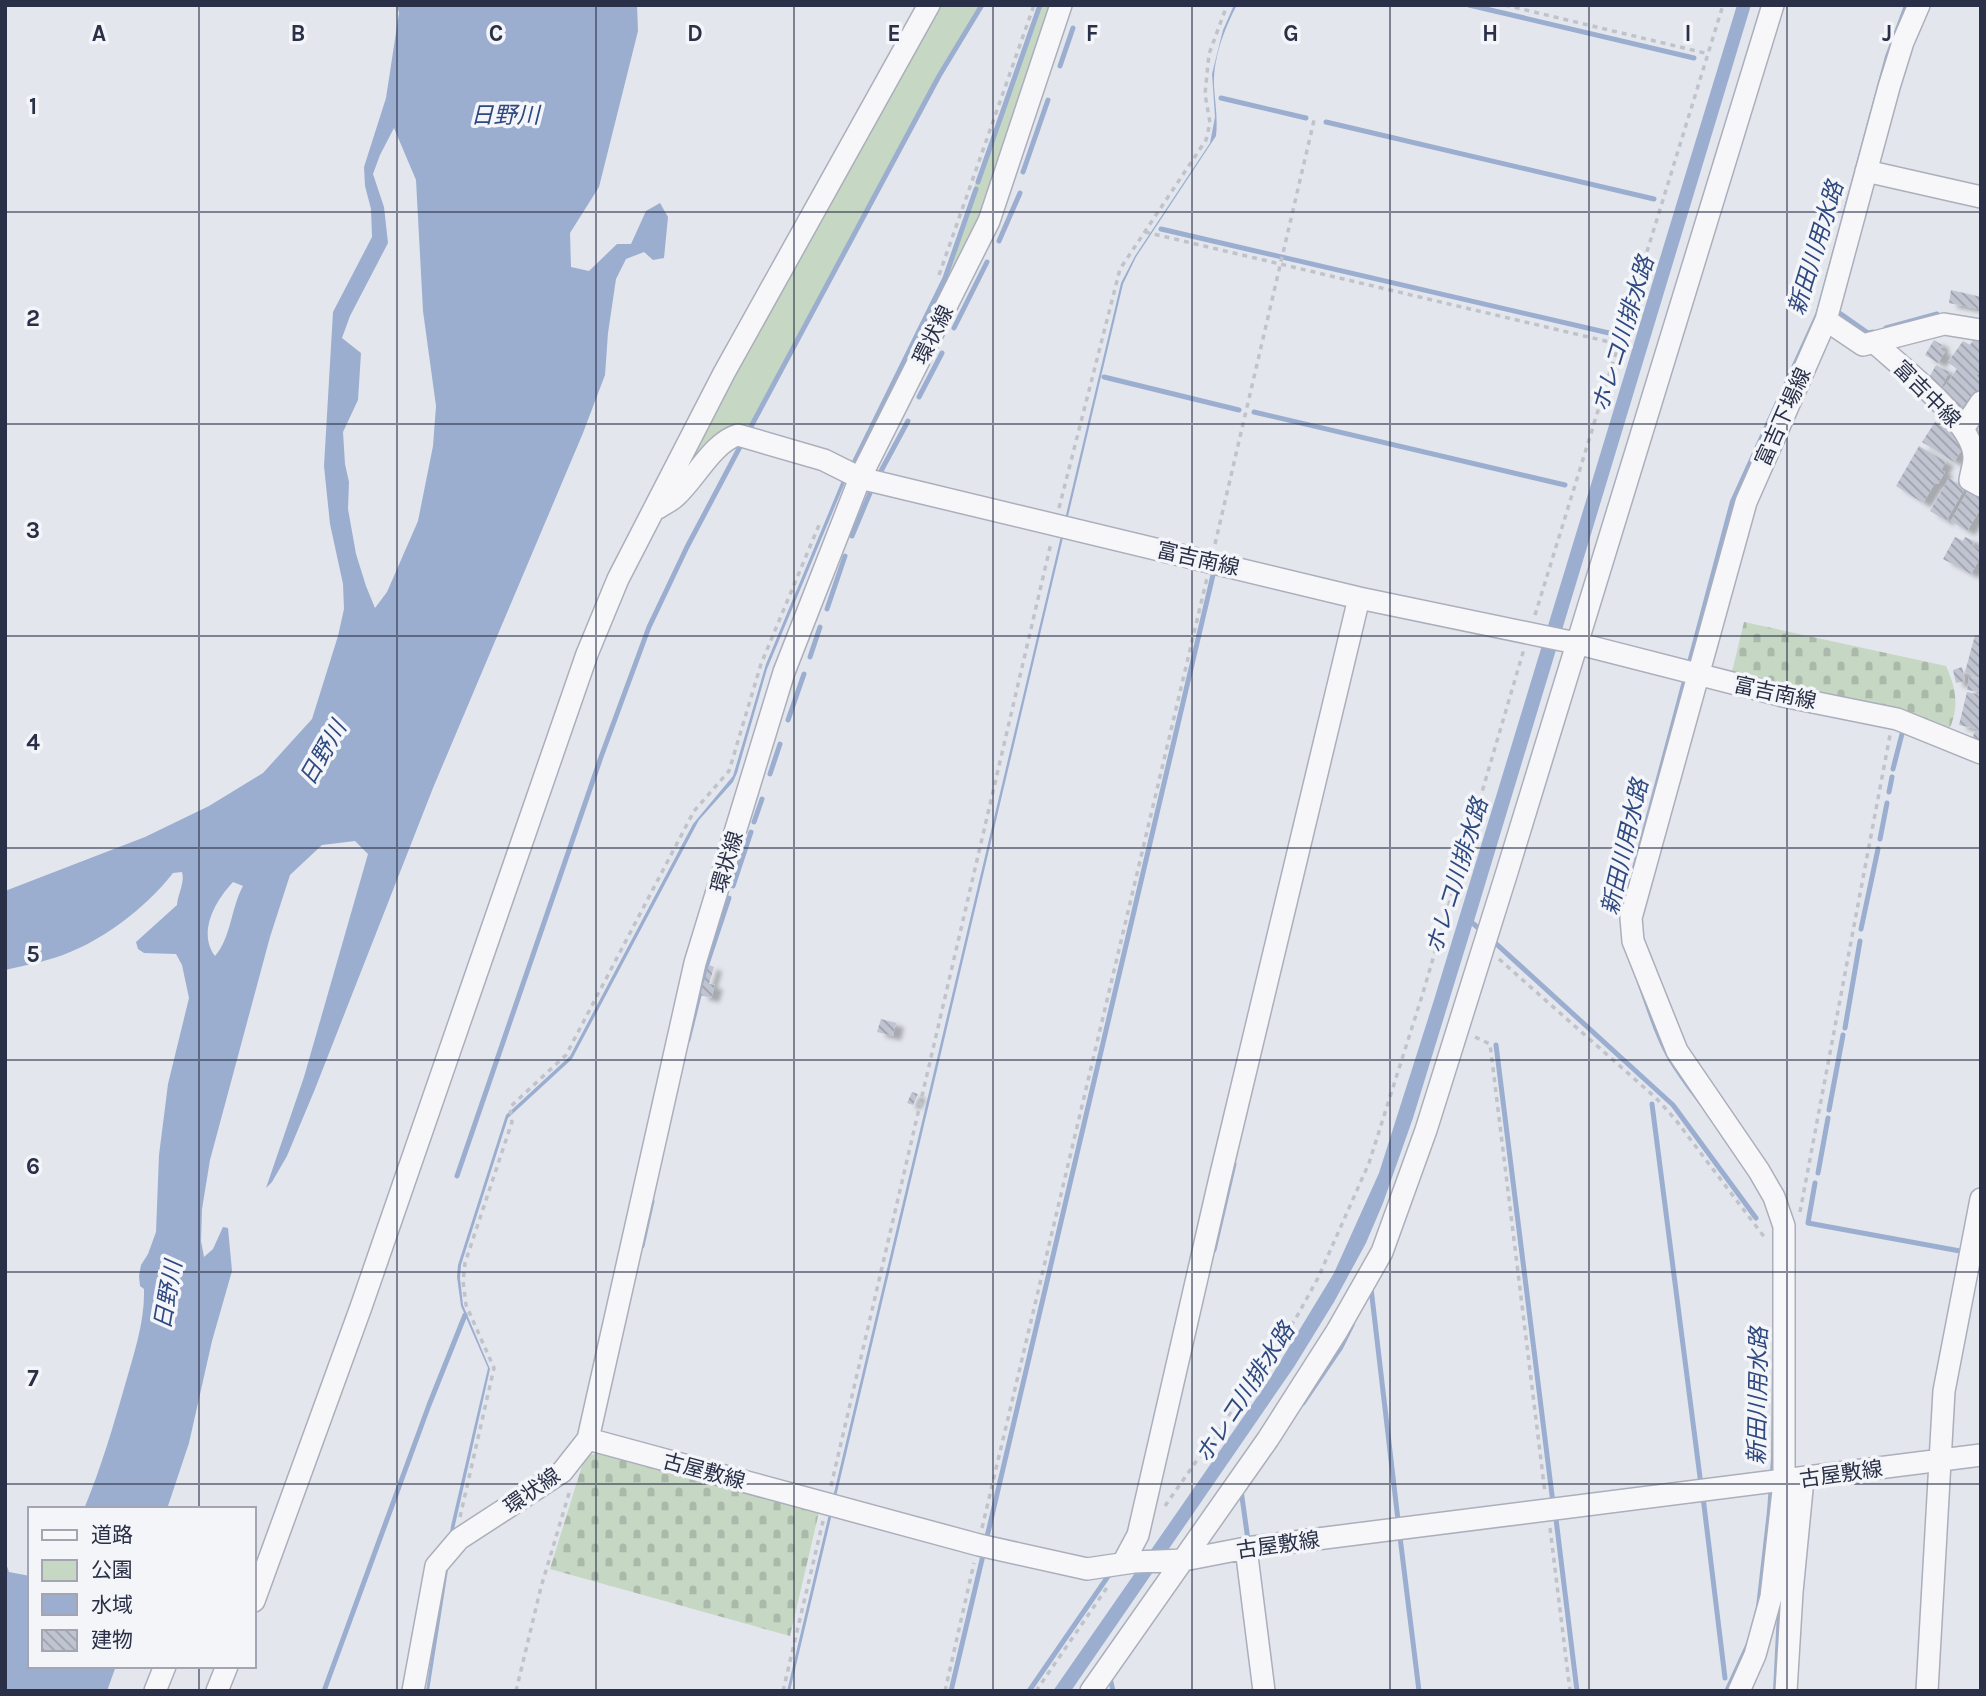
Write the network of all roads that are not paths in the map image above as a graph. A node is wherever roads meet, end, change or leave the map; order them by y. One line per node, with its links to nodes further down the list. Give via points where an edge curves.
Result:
1 (929, 5): 14 (street, via 730,362)
2 (1061, 5): 12 (street, 環状線, via 989,221)
3 (1773, 5): 16 (street)
4 (1919, 5): 5 (street, 富吉下場線, via 1903,42)
5 (1866, 171): 6 (street); 7 (street, 富吉下場線)
6 (1981, 197)
7 (1826, 320): 9 (street, via 1863,345); 17 (street, 富吉下場線, via 1746,502)
8 (1981, 330): 9 (street, via 1944,324)
9 (1875, 343): 11 (street, 富吉中線, via 1933,394)
10 (1981, 402): 11 (street)
11 (1963, 429): 13 (street, 富吉中線, via 1975,456 1970,480)
12 (860, 478): 14 (street, 富吉南線, via 824,460 738,435 720,446 676,497); 15 (street, 富吉南線); 20 (street, 環状線, via 784,672 695,963)
13 (1981, 486)
14 (653, 511): 27 (street, via 587,654 366,1294)
15 (1360, 598): 16 (street, 富吉南線); 26 (street)
16 (1571, 642): 17 (street, 富吉南線); 25 (street, via 1458,1028 1382,1252 1268,1439)
17 (1699, 674): 18 (street, 富吉南線, via 1893,719); 23 (street, 富吉下場線, via 1631,918 1633,942 1676,1051 1759,1171 1784,1226)
18 (1981, 753)
19 (1981, 1199): 22 (street, via 1944,1391)
20 (588, 1439): 26 (street, 古屋敷線, via 979,1545 1087,1569); 32 (street, 環状線, via 562,1472 459,1539 436,1566)
21 (1981, 1455): 22 (street, 古屋敷線)
22 (1940, 1461): 23 (street, 古屋敷線); 37 (street)
23 (1793, 1480): 24 (street, 古屋敷線); 35 (street, via 1772,1597); 36 (street)
24 (1246, 1548): 25 (street, 古屋敷線); 34 (street)
25 (1178, 1560): 26 (street, 古屋敷線); 33 (street)
26 (1128, 1562)
27 (256, 1596)
28 (164, 1668): 30 (street)
29 (226, 1668): 31 (street)
30 (155, 1691)
31 (217, 1691)
32 (413, 1691)
33 (1091, 1691)
34 (1264, 1691)
35 (1739, 1691)
36 (1786, 1691)
37 (1927, 1691)

